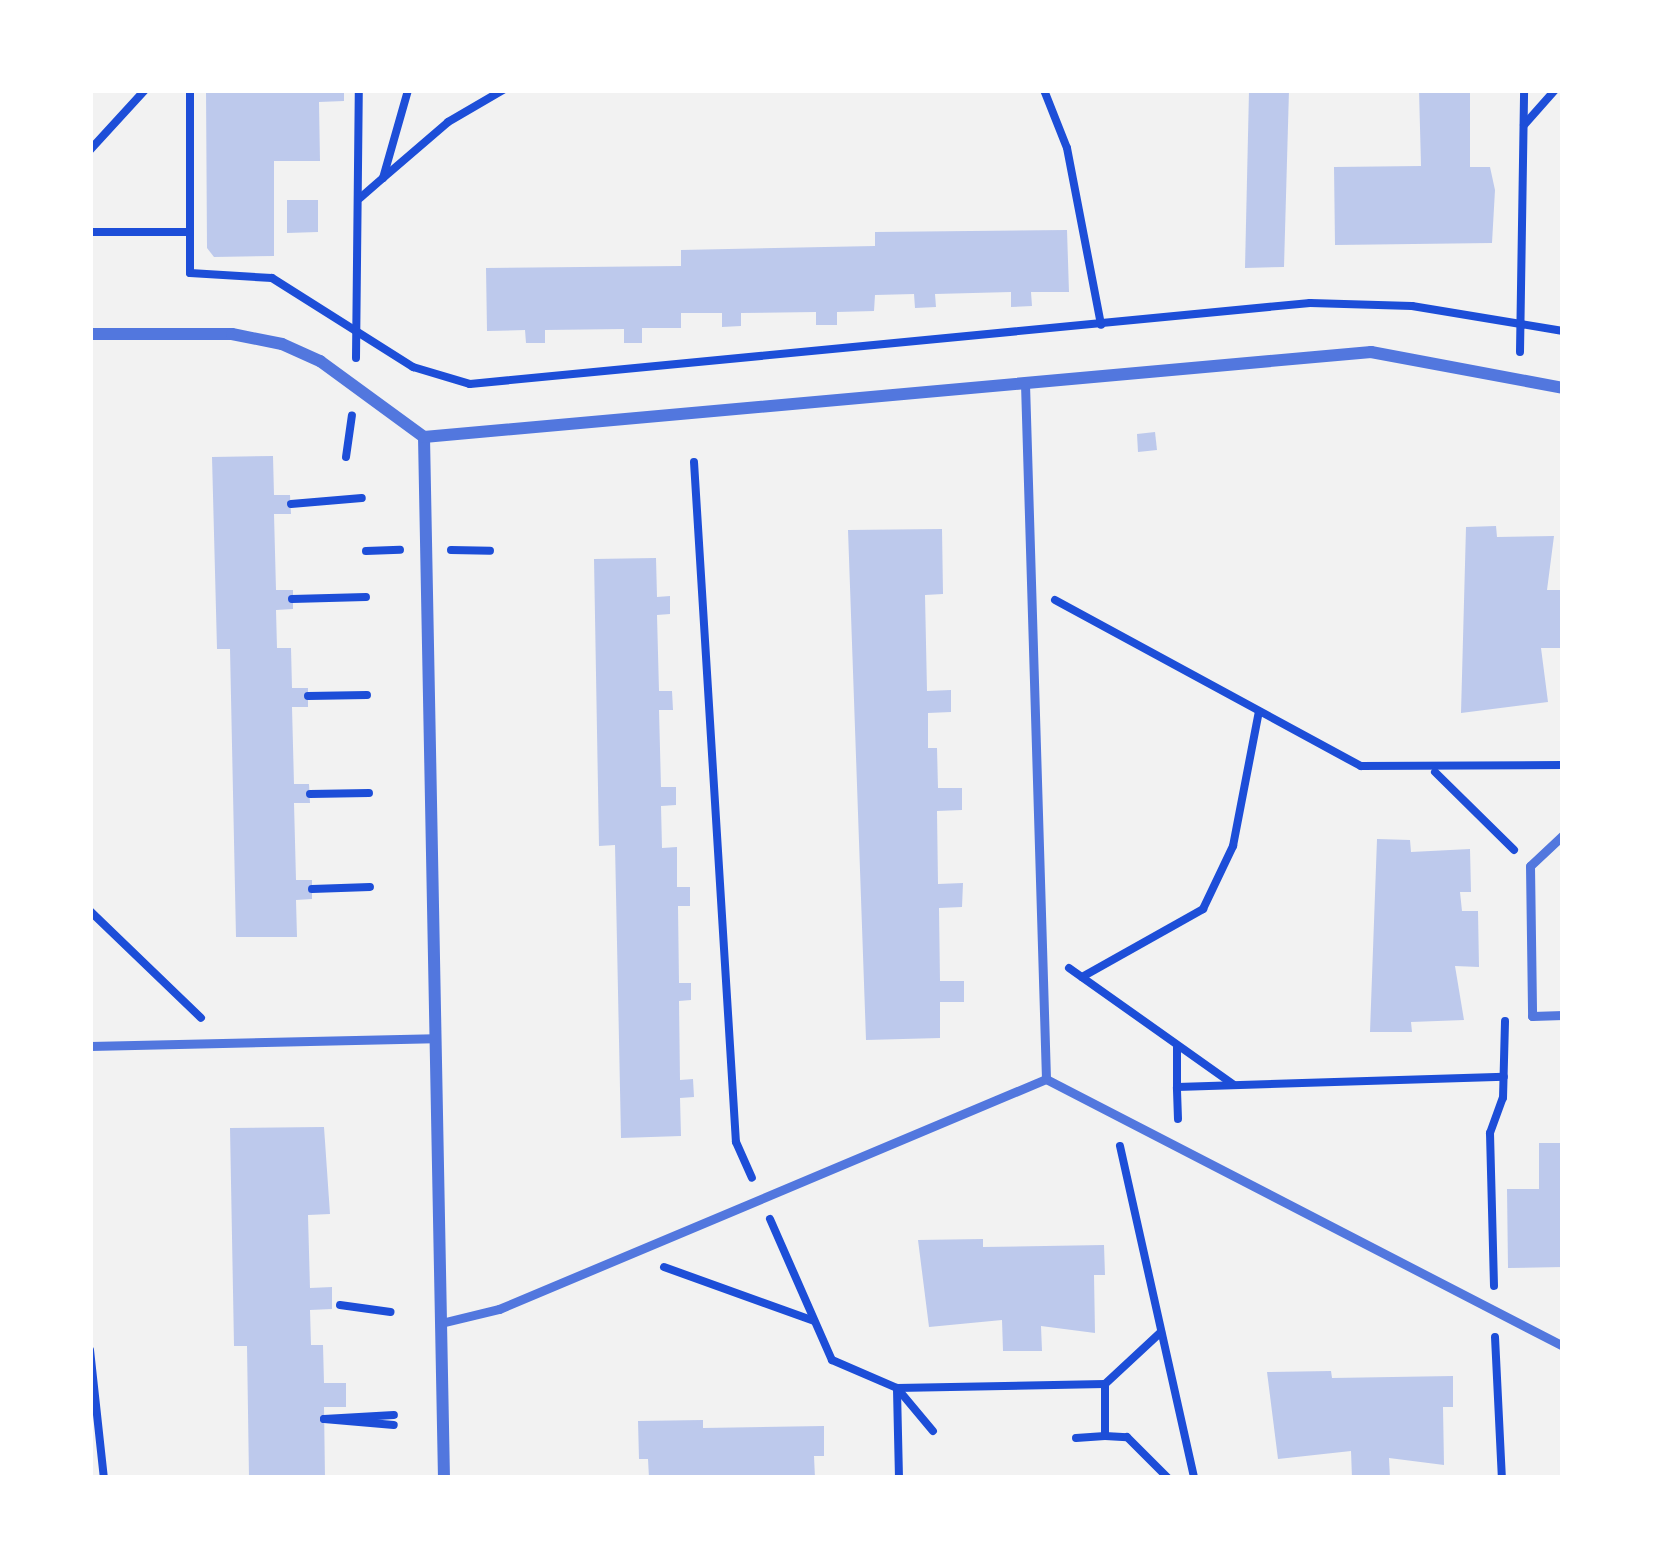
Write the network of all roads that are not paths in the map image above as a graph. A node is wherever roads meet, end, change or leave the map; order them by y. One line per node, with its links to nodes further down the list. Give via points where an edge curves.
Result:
1 (90, 334): 4 (street, via 232,334 283,344 320,361)
2 (1025, 384): 3 (street, via 1371,352); 4 (street); 9 (lane)
3 (1563, 388)
4 (424, 437): 7 (street)
5 (1563, 835): 6 (lane, via 1530,866 1532,1016)
6 (1563, 1015)
7 (434, 1038): 8 (lane); 10 (street)
8 (90, 1046)
9 (1046, 1079): 10 (lane, via 499,1309); 11 (lane)
10 (441, 1323): 12 (street)
11 (1563, 1346)
12 (444, 1478)

